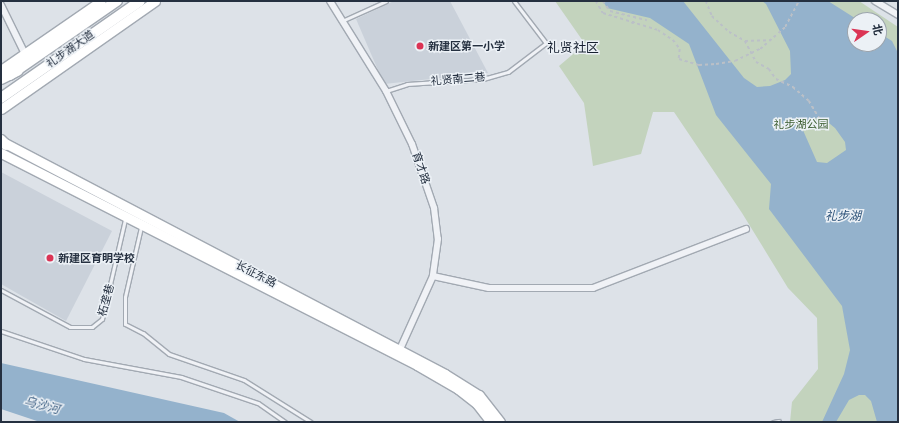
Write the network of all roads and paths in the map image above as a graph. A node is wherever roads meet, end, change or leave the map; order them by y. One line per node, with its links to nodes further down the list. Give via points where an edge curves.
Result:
1 (101, 1): 21 (main road)
2 (118, 1): 23 (main road, 礼步湖大道)
3 (140, 1): 25 (main road, 礼步湖大道)
4 (155, 1): 28 (main road)
5 (330, 1): 16 (street, 育才路)
6 (386, 1): 16 (lane)
7 (514, 1): 26 (lane, 礼贤南二巷, via 546,43 508,72 483,79 407,84)
8 (596, 1): 18 (path, via 603,13)
9 (603, 1): 15 (path, via 610,11)
10 (706, 1): 20 (path, via 712,16 729,32)
11 (799, 1): 19 (path, bridge, via 786,27)
12 (875, 1): 14 (street)
13 (1, 5): 21 (street)
14 (898, 15)
15 (635, 18): 17 (path); 18 (path)
16 (344, 20): 26 (street, 育才路)
17 (647, 20)
18 (632, 24): 19 (path, bridge, via 658,30 673,40 680,49 679,59 699,64 735,61 760,49)
19 (770, 40): 20 (path)
20 (744, 41): 29 (path, via 756,62 769,69 776,79 793,87 809,101)
21 (25, 54): 22 (main road)
22 (1, 70)
23 (17, 70): 24 (highway)
24 (1, 80)
25 (23, 82): 27 (main road, 礼步湖大道); 28 (main road)
26 (386, 91): 34 (street, 育才路, via 412,144 434,208 438,239)
27 (1, 98)
28 (1, 108)
29 (822, 123)
30 (2, 145): 31 (main road, 长征东路); 37 (main road, 长征东路)
31 (126, 217): 32 (main road, 长征东路); 35 (lane, 柘垄巷, via 102,319 92,328 70,327)
32 (142, 226): 40 (lane, via 125,297 125,324 143,333 169,354 244,380); 41 (main road, 长征东路, via 443,380 477,404)
33 (746, 229): 34 (street, via 593,288 489,288)
34 (433, 276): 37 (street, 育才路)
35 (1, 290)
36 (1, 331): 39 (lane, via 84,359 181,377 258,402)
37 (400, 349): 42 (main road, 长征东路, via 479,395)
38 (779, 421): 43 (lane)
39 (286, 422)
40 (311, 422)
41 (491, 422)
42 (500, 422)
43 (773, 422)

